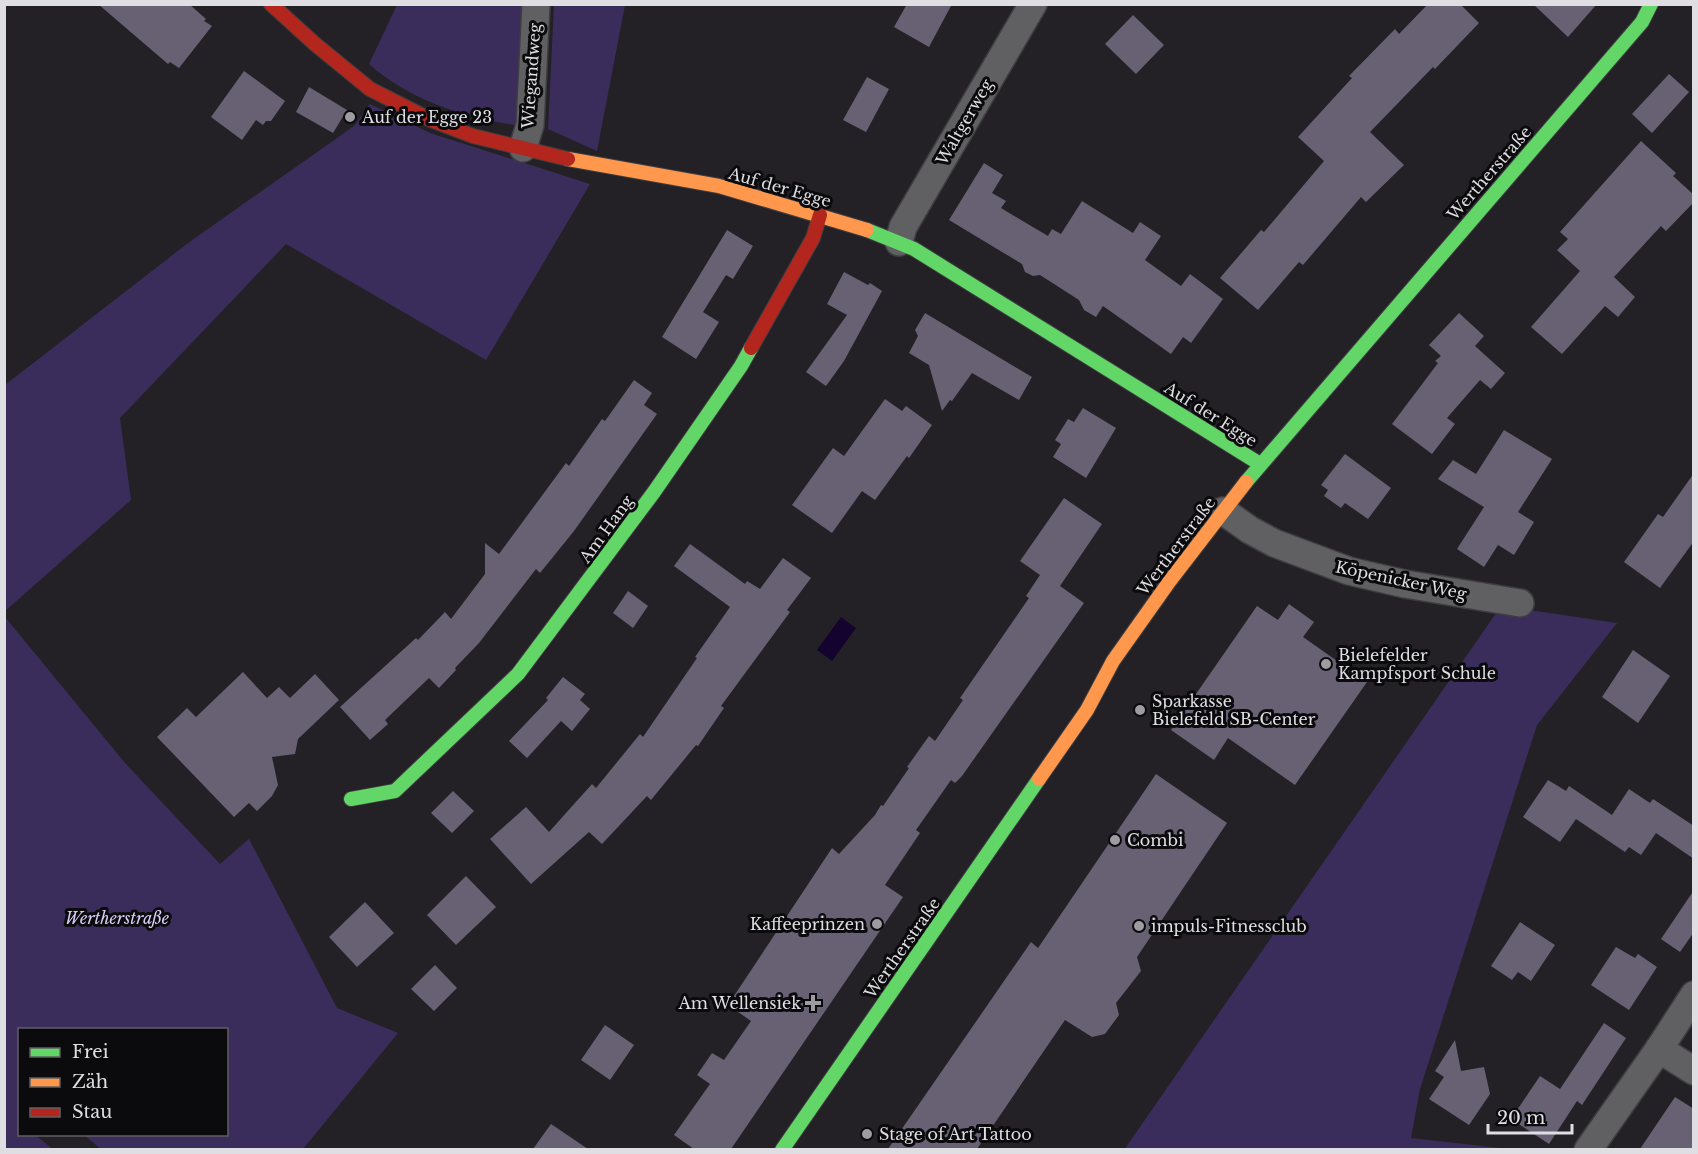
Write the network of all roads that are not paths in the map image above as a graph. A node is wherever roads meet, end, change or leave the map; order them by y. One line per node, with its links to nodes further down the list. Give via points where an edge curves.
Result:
1 (271, 4): 5 (street, Auf der Egge, via 370,89 431,120 473,136)
2 (536, 4): 5 (street, Wiegandweg, via 530,125)
3 (1033, 4): 7 (street, Waltgerweg, via 903,227)
4 (1651, 4): 8 (street, Wertherstraße, via 1642,22)
5 (523, 148): 6 (street, Auf der Egge, via 719,186)
6 (820, 215): 7 (street, Auf der Egge); 11 (street, Am Hang, via 813,238 741,366 654,492 518,674 395,791)
7 (899, 242): 8 (street, Auf der Egge)
8 (1260, 464): 9 (street, Wertherstraße)
9 (1223, 511): 10 (street, Köpenicker Weg, via 1274,543 1349,571); 15 (street, Wertherstraße, via 1113,661 1087,710)
10 (1520, 603)
11 (351, 799)
12 (1694, 995): 13 (street)
13 (1659, 1049): 14 (street); 16 (street)
14 (1694, 1071)
15 (782, 1149)
16 (1588, 1149)

